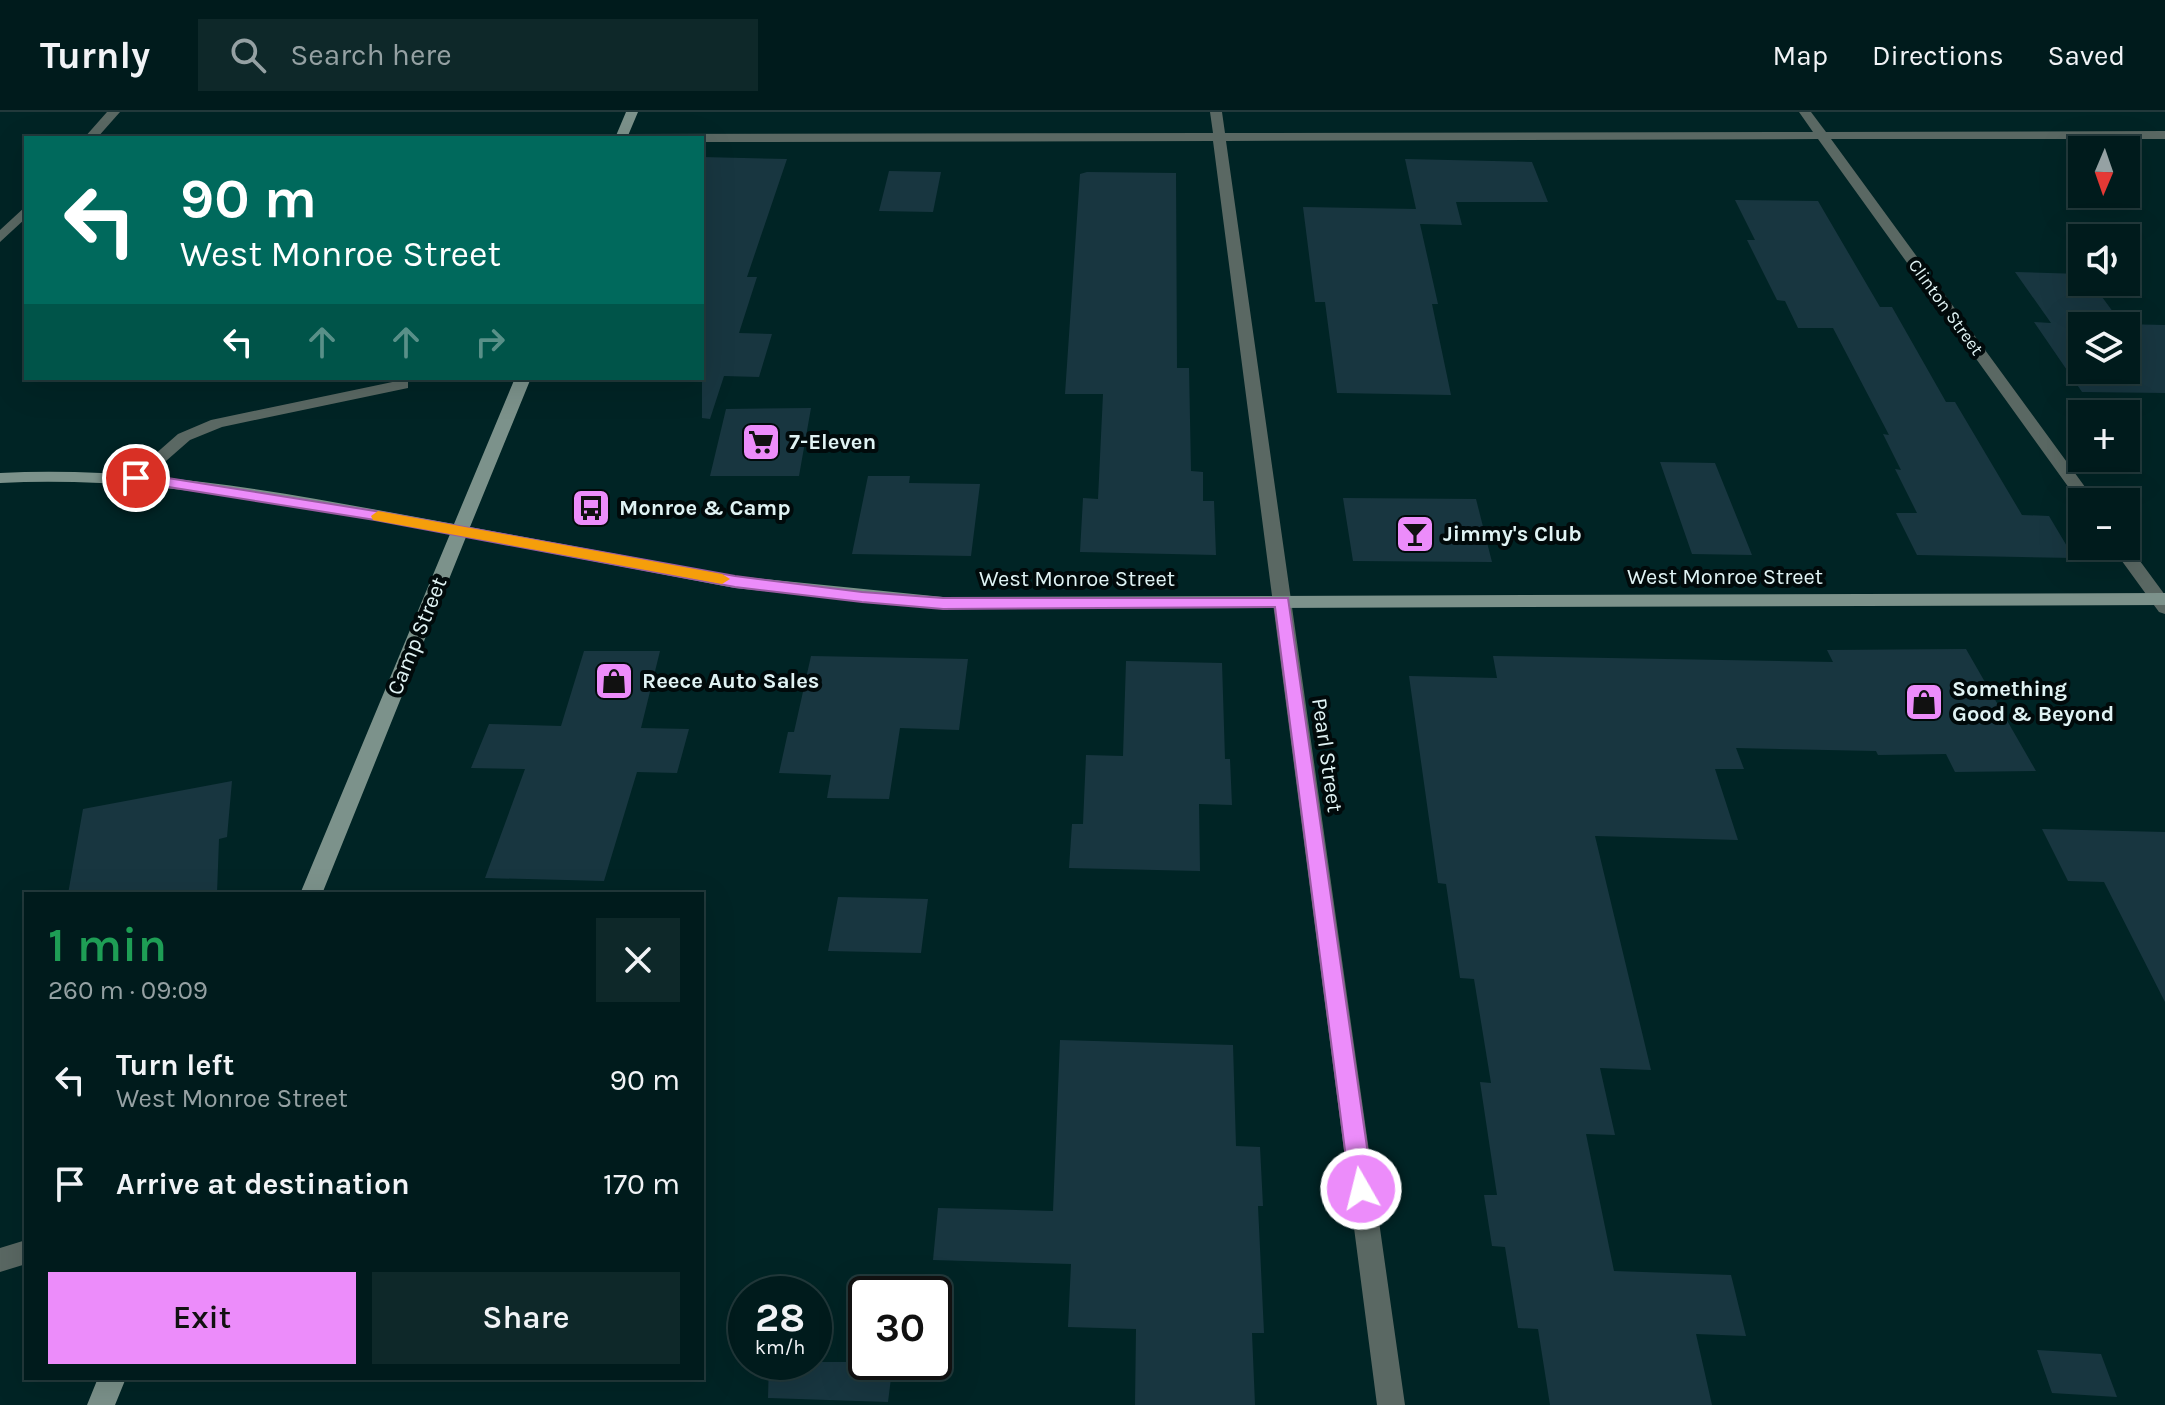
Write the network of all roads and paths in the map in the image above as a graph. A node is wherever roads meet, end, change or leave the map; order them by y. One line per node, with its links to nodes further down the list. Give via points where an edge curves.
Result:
1 (114, 112): 6 (street)
2 (632, 112): 7 (main road)
3 (1216, 112): 10 (street, Pearl Street)
4 (1805, 112): 8 (street, Clinton Street)
5 (2165, 135): 8 (street)
6 (92, 136)
7 (622, 136)
8 (1823, 137): 10 (street); 17 (street, Clinton Street)
9 (704, 138): 10 (street)
10 (1220, 139): 20 (street, Pearl Street)
11 (24, 212): 12 (street)
12 (0, 238)
13 (522, 380): 18 (main road, Camp Street)
14 (402, 385): 16 (street, via 217,423 184,437)
15 (0, 478): 16 (main road, West Monroe Street)
16 (136, 478): 18 (main road, West Monroe Street)
17 (2078, 488)
18 (459, 533): 20 (main road, West Monroe Street, via 735,582 862,597 943,603); 22 (main road, Camp Street)
19 (2131, 560): 21 (street)
20 (1282, 602): 21 (main road, West Monroe Street); 27 (street, Pearl Street)
21 (2163, 602)
22 (312, 892)
23 (24, 1253): 24 (street)
24 (0, 1260)
25 (111, 1380): 26 (main road)
26 (101, 1405)
27 (1391, 1405)

